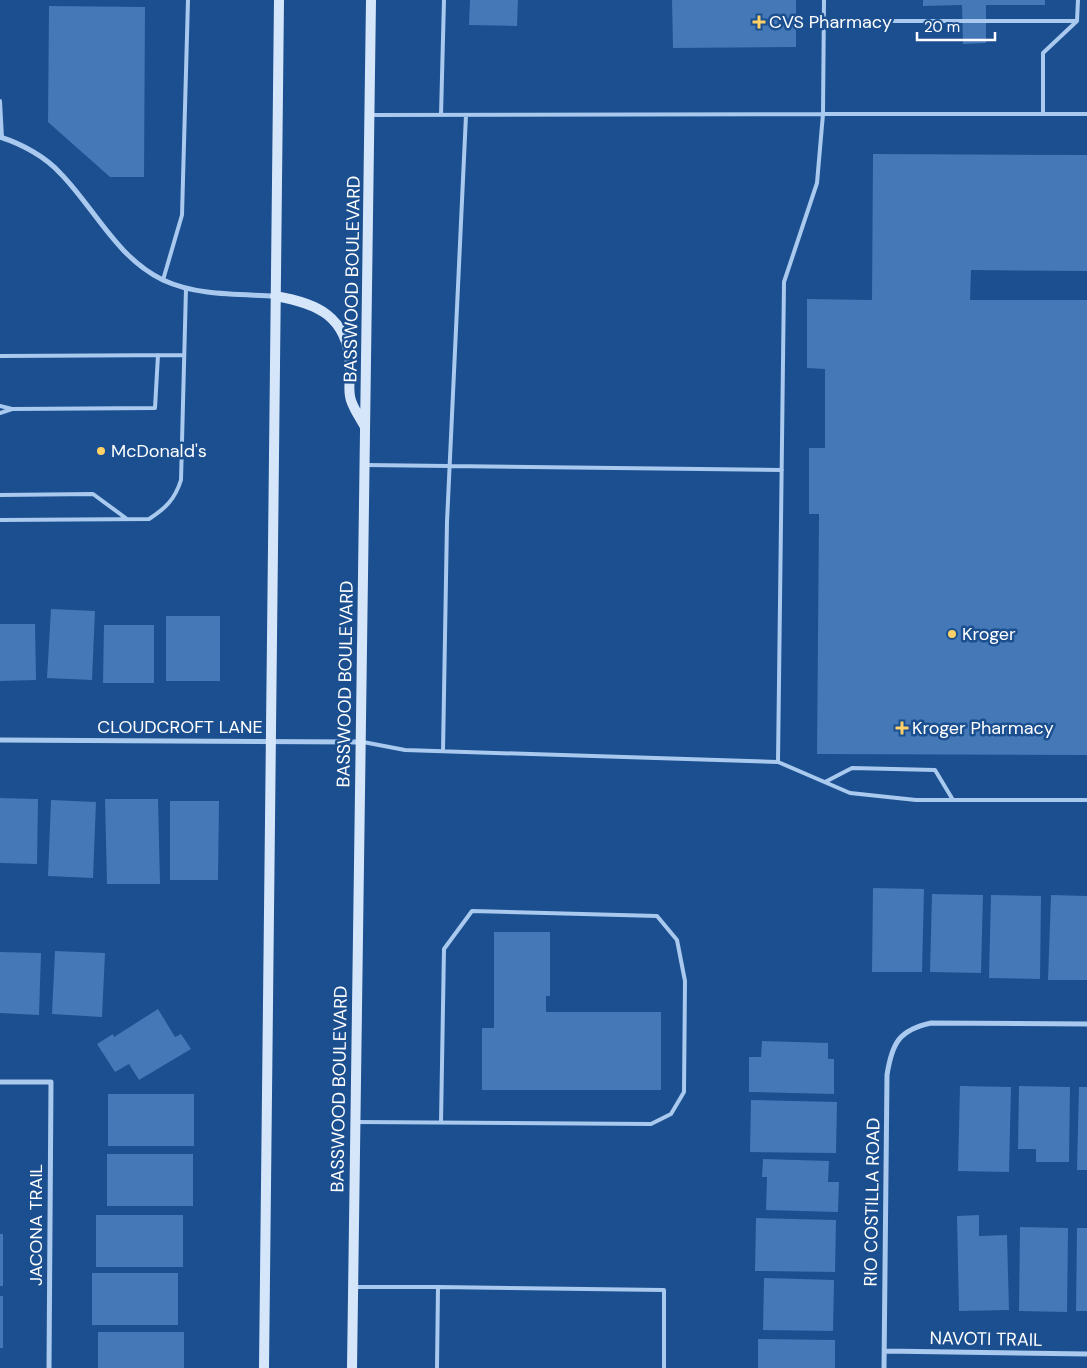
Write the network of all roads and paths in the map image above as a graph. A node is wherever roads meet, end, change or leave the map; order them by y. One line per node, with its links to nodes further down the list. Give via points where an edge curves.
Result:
1 (188, 0): 17 (lane, via 182,215)
2 (280, 0): 19 (main road)
3 (371, 0): 13 (main road, BASSWOOD BOULEVARD)
4 (444, 0): 14 (lane)
5 (824, 0): 7 (lane)
6 (1078, 0): 8 (lane)
7 (824, 21): 8 (lane); 10 (lane)
8 (1077, 21): 11 (lane, via 1043,53)
9 (0, 101): 16 (lane)
10 (823, 114): 11 (lane); 15 (lane); 29 (lane, via 817,183 784,282)
11 (1043, 114): 12 (lane)
12 (1087, 114)
13 (371, 115): 14 (lane); 26 (main road, BASSWOOD BOULEVARD)
14 (442, 115): 15 (lane)
15 (466, 115): 28 (lane)
16 (1, 138): 17 (street, via 33,152 61,173 125,253)
17 (163, 280): 18 (street)
18 (186, 288): 19 (street); 21 (lane)
19 (275, 296): 26 (main road, via 316,306 337,326 345,340 350,363 350,396); 34 (main road)
20 (158, 355): 21 (lane); 22 (lane); 24 (lane, via 155,408)
21 (183, 355): 32 (lane, via 181,480 176,496 167,507 149,519)
22 (0, 356)
23 (0, 406): 24 (lane)
24 (12, 409): 25 (lane)
25 (0, 413)
26 (366, 430): 27 (main road, BASSWOOD BOULEVARD)
27 (366, 465): 28 (lane); 35 (main road, BASSWOOD BOULEVARD)
28 (449, 468): 29 (lane); 36 (lane)
29 (782, 470): 37 (lane)
30 (0, 495): 32 (lane, via 93,494)
31 (0, 520): 32 (lane)
32 (127, 520)
33 (0, 740): 34 (street, CLOUDCROFT LANE)
34 (270, 742): 35 (street, CLOUDCROFT LANE); 50 (main road)
35 (360, 742): 36 (lane, via 405,750); 43 (main road, BASSWOOD BOULEVARD)
36 (443, 751): 37 (lane)
37 (778, 762): 38 (lane)
38 (824, 782): 39 (lane, via 850,792 916,800); 39 (lane, via 852,768 934,770)
39 (953, 800): 40 (lane)
40 (1087, 800)
41 (1087, 1024): 47 (street, RIO COSTILLA ROAD, via 931,1023 914,1027 898,1039 890,1054 887,1075)
42 (0, 1082): 49 (street, JACONA TRAIL, via 51,1082)
43 (355, 1122): 44 (lane); 45 (main road, BASSWOOD BOULEVARD)
44 (441, 1122): 44 (lane, via 651,1124 671,1114 684,1092 685,981 677,940 657,916 472,911 444,949)
45 (353, 1286): 46 (lane); 51 (main road, BASSWOOD BOULEVARD)
46 (438, 1286): 52 (lane); 53 (lane, via 664,1290)
47 (884, 1351): 48 (street, NAVOTI TRAIL); 54 (street, RIO COSTILLA ROAD)
48 (1087, 1354)
49 (49, 1368)
50 (264, 1368)
51 (352, 1368)
52 (437, 1368)
53 (664, 1368)
54 (884, 1368)

